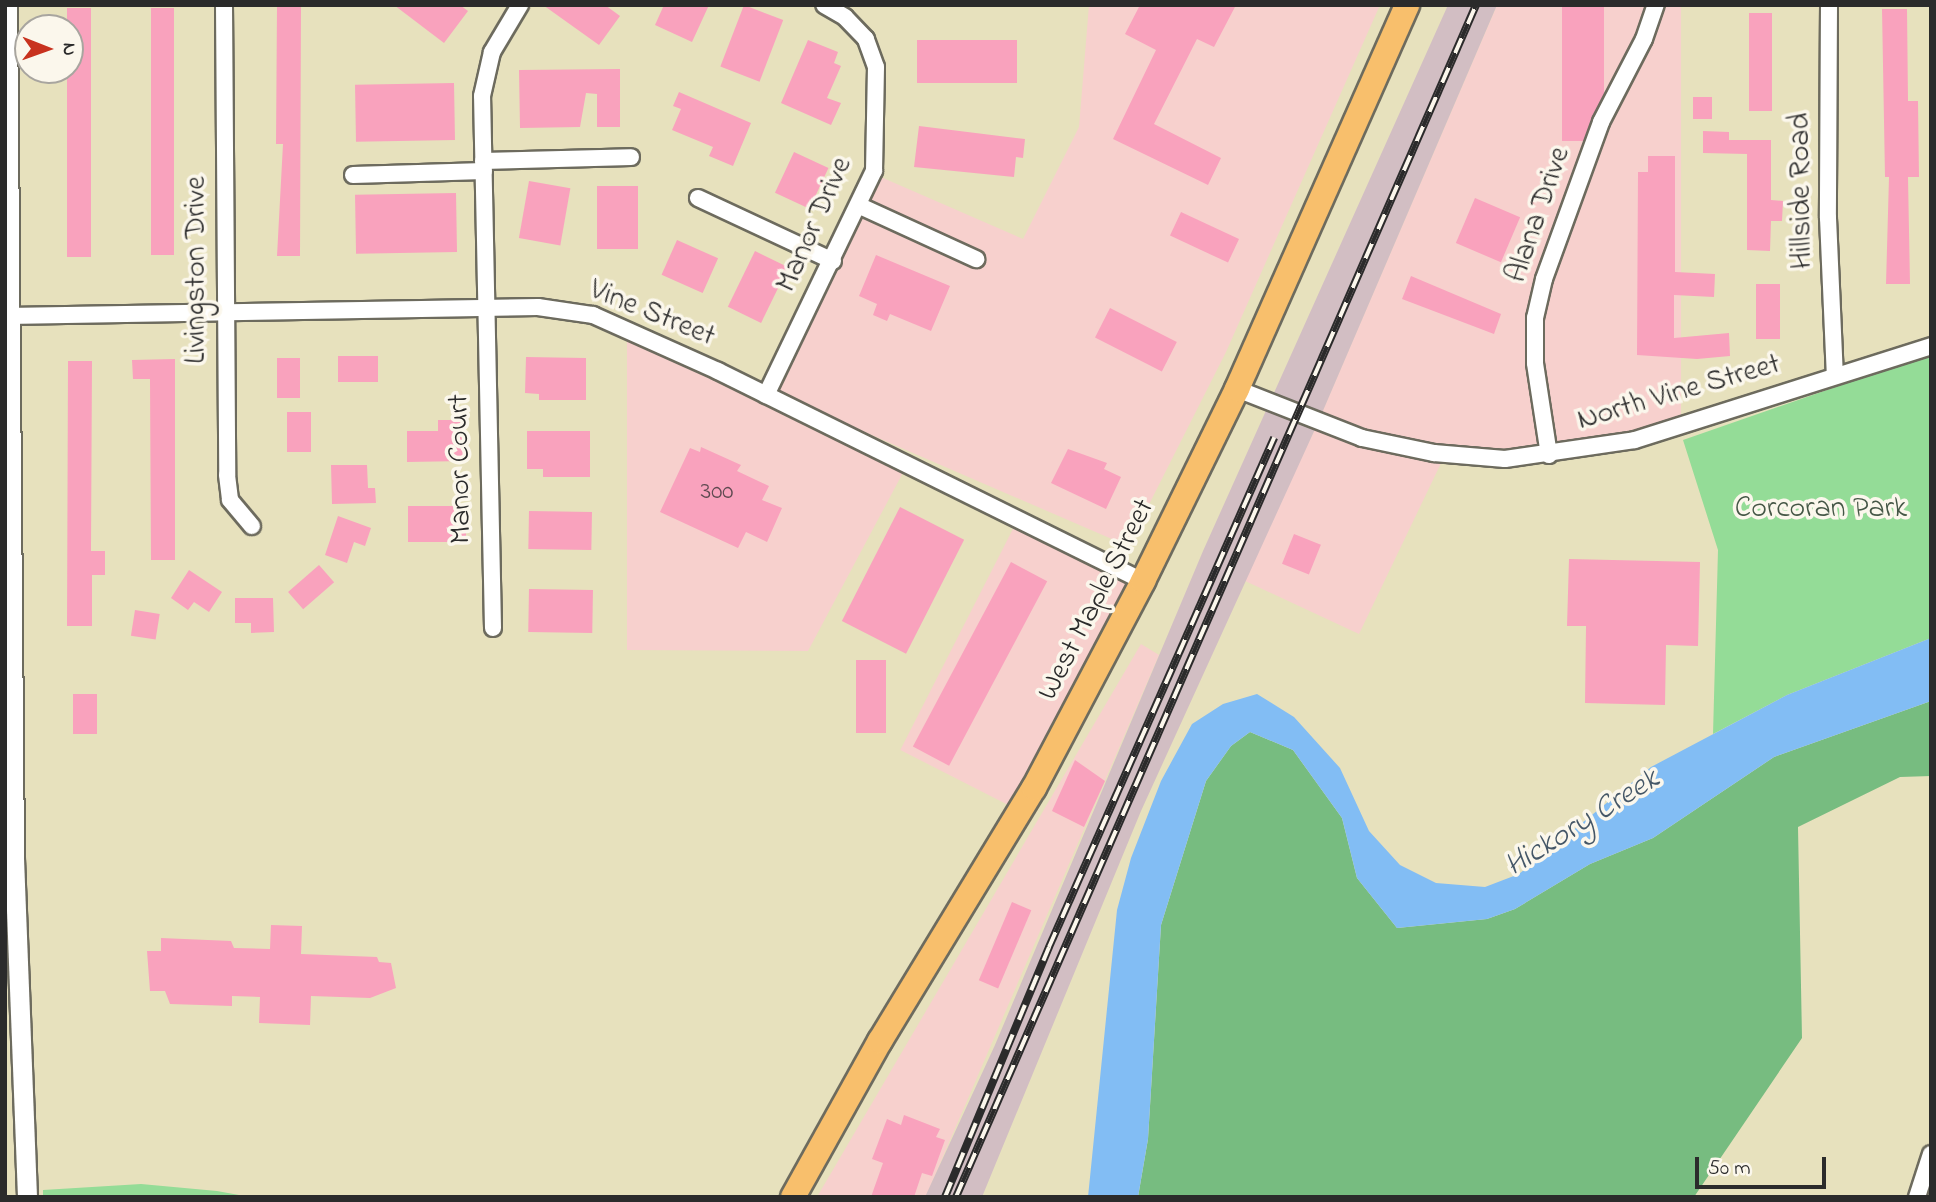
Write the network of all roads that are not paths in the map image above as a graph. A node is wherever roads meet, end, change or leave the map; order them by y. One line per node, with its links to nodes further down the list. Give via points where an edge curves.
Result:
1 (7, 5): 11 (street)
2 (224, 5): 17 (street, Livingston Drive)
3 (824, 5): 13 (street, Manor Drive, via 845,17 866,38 876,67 874,171)
4 (1407, 5): 21 (main road, West Maple Street)
5 (1656, 5): 23 (street, Alana Drive, via 1644,39 1601,121 1544,279 1535,318 1535,362)
6 (1829, 5): 20 (street, Hillside Road, via 1828,218)
7 (516, 6): 9 (street, via 492,52 482,96)
8 (631, 157): 9 (street)
9 (484, 166): 10 (street); 16 (street)
10 (353, 175)
11 (5, 177): 18 (street)
12 (698, 198): 15 (street)
13 (860, 206): 14 (street); 15 (street, Manor Drive)
14 (976, 259)
15 (833, 261): 22 (street, Manor Drive)
16 (485, 309): 17 (street, Vine Street); 22 (street, Vine Street, via 538,307 593,315); 27 (street, Manor Court)
17 (224, 315): 18 (street, Vine Street); 24 (street, Livingston Drive, via 230,500)
18 (7, 316): 26 (street)
19 (1931, 346): 20 (street, North Vine Street)
20 (1835, 376): 23 (street, North Vine Street, via 1635,440)
21 (1237, 389): 23 (street, North Vine Street, via 1397,447 1470,457); 25 (main road, West Maple Street)
22 (766, 396): 25 (street, Vine Street)
23 (1549, 455)
24 (252, 526)
25 (1143, 581): 31 (main road, West Maple Street, via 1034,788 880,1041)
26 (8, 597): 28 (street)
27 (493, 628)
28 (9, 858): 30 (street)
29 (1931, 1154): 32 (street)
30 (27, 1197)
31 (793, 1197)
32 (1917, 1197)

